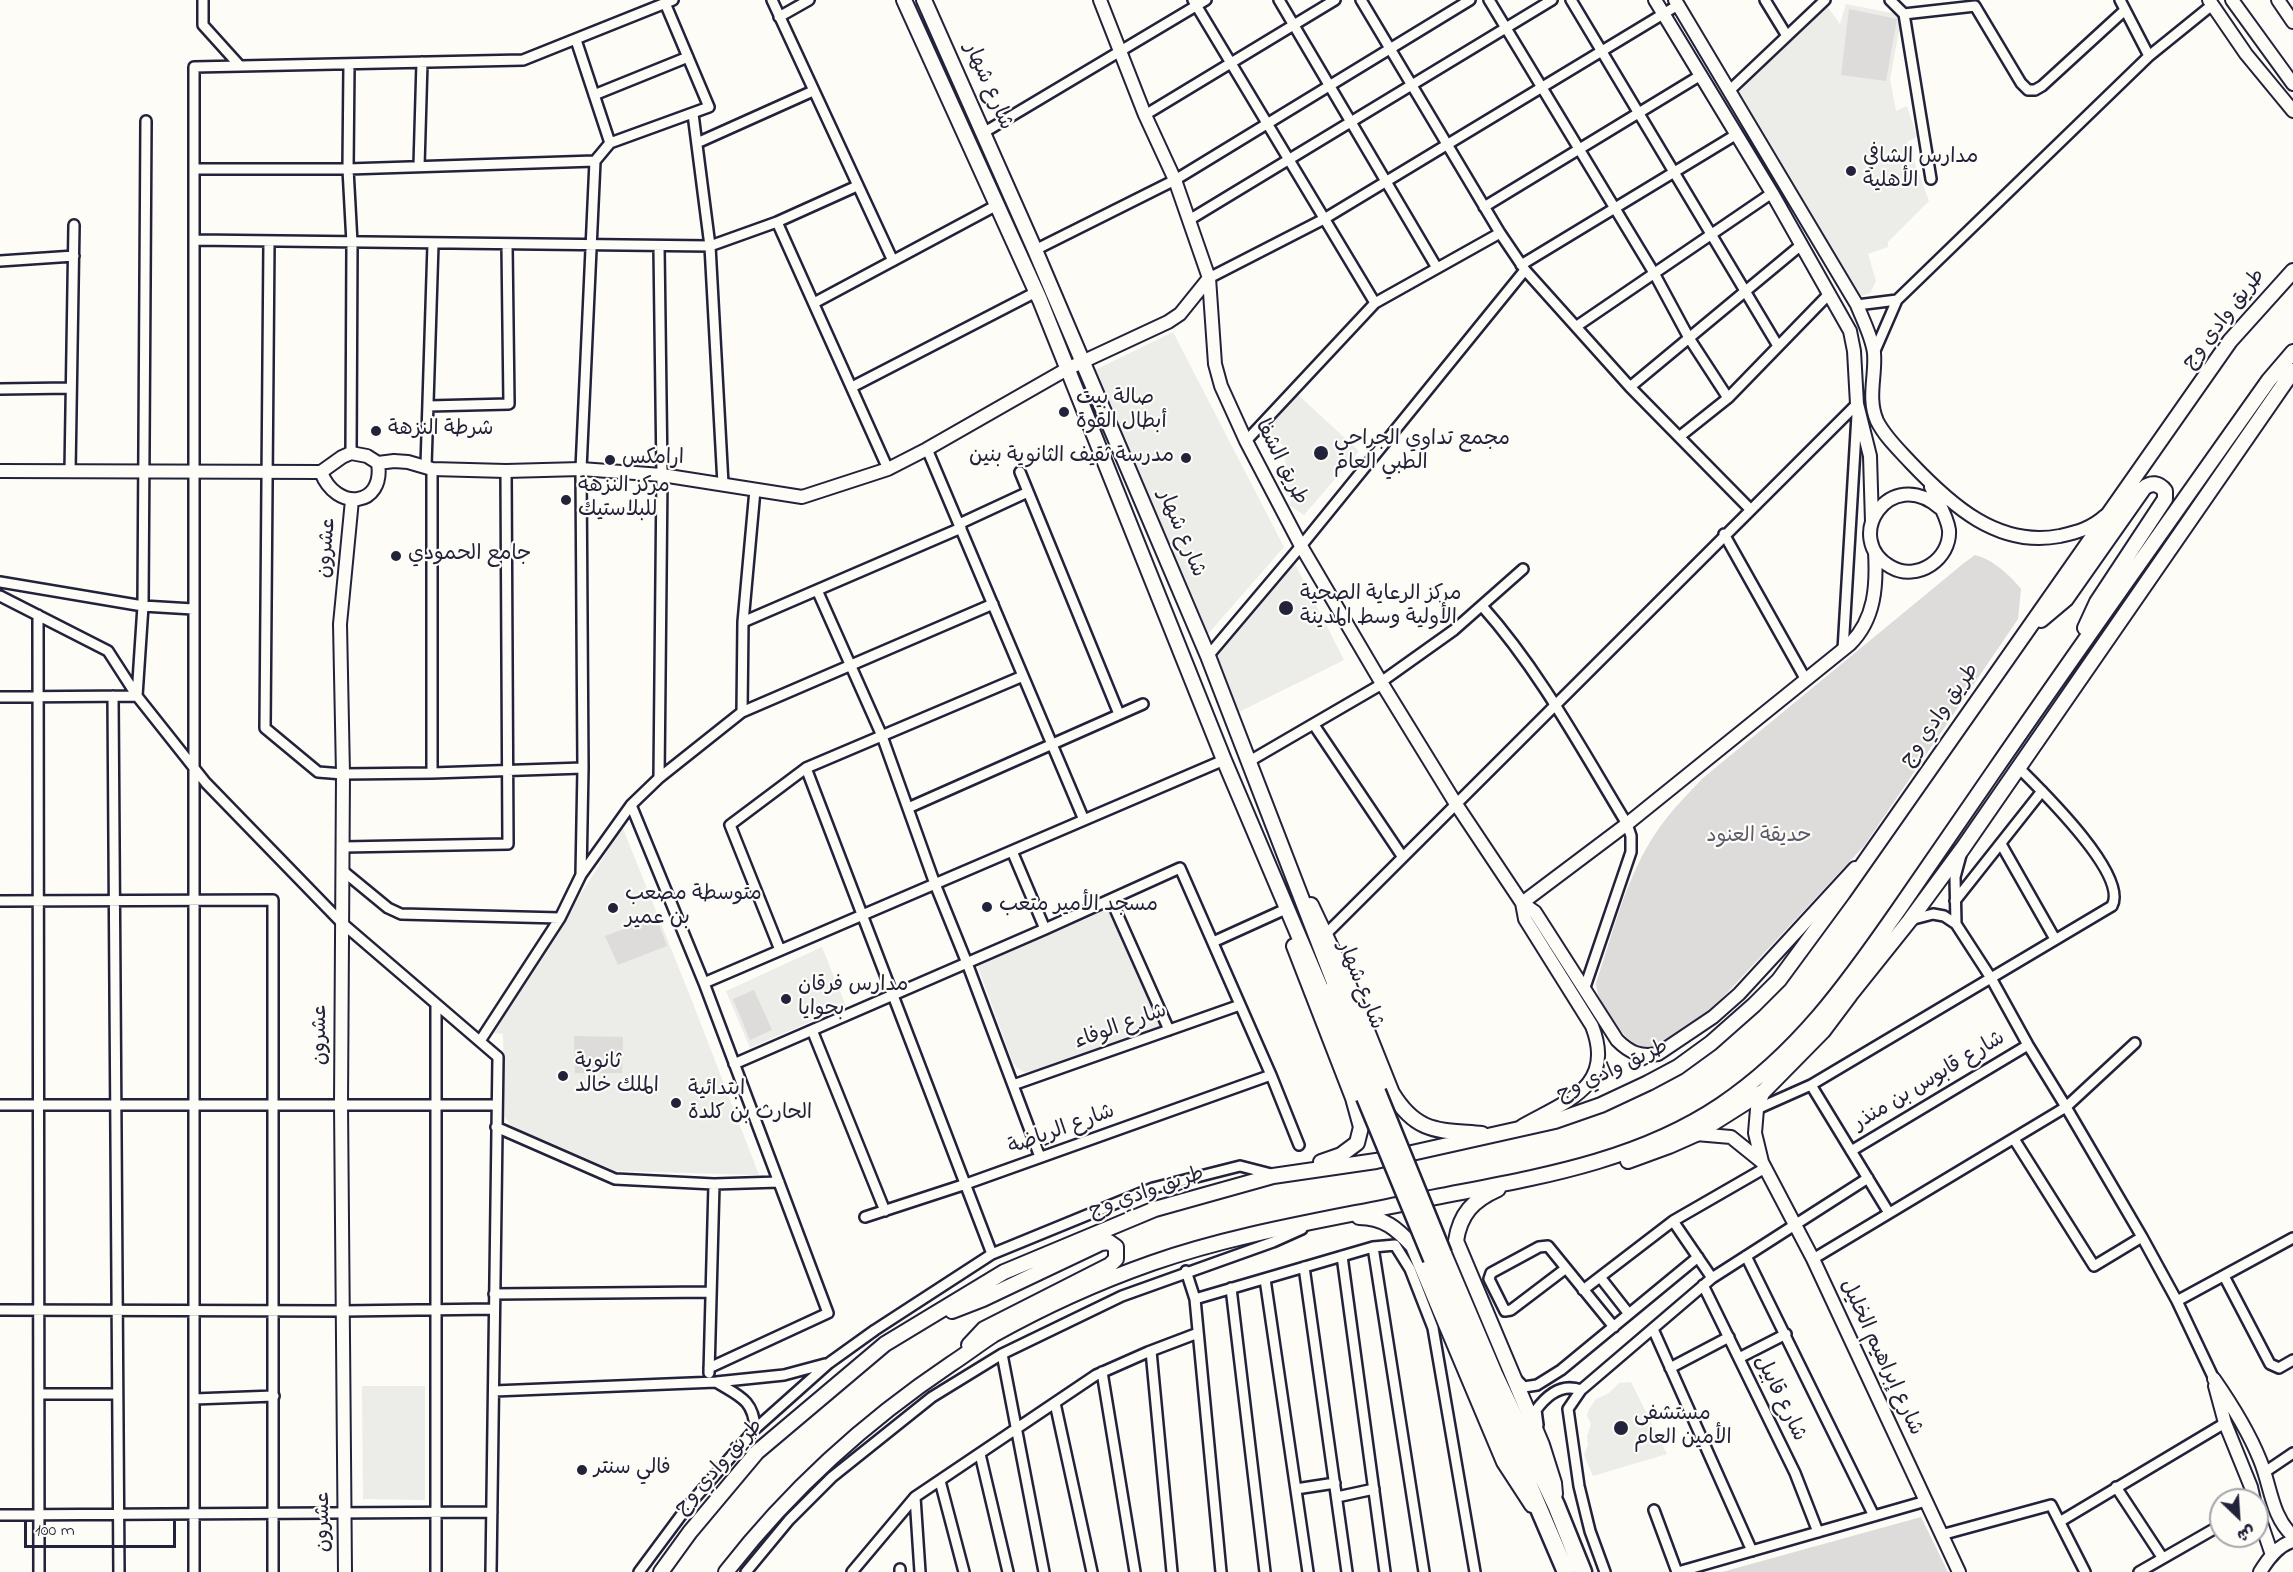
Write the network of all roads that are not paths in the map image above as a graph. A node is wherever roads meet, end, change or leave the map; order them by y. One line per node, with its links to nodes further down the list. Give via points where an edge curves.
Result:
1 (203, 0): 43 (street, via 203,25)
2 (772, 0): 29 (street)
3 (809, 0): 29 (street)
4 (904, 0): 76 (main road, شارع شهار)
5 (924, 0): 59 (main road, شارع شهار)
6 (1100, 0): 36 (street, طريق الشفا)
7 (1206, 0): 24 (street)
8 (1279, 0): 31 (street)
9 (1335, 0): 31 (street)
10 (1361, 0): 35 (street)
11 (1470, 0): 35 (street)
12 (1489, 0): 32 (street)
13 (1552, 0): 32 (street)
14 (1572, 0): 37 (street)
15 (1655, 0): 27 (street)
16 (1766, 0): 33 (street)
17 (1824, 0): 33 (street)
18 (1890, 0): 28 (street)
19 (2120, 0): 26 (street)
20 (2232, 0): 45 (street)
21 (2278, 0): 30 (street)
22 (669, 2): 34 (street); 39 (street)
23 (1676, 2): 27 (street); 49 (street)
24 (1195, 3): 36 (street); 41 (street)
25 (2211, 3): 38 (street); 52 (street)
26 (2125, 10): 28 (street, via 2035,90 2028,90 2021,83 1976,6); 38 (street)
27 (1664, 14): 37 (street); 44 (street)
28 (1904, 14): 71 (street)
29 (779, 16): 50 (street)
30 (2293, 22)
31 (1294, 25): 41 (street); 47 (street)
32 (1506, 28): 46 (street); 48 (street)
33 (1787, 36): 49 (street)
34 (576, 40): 40 (street, via 523,60); 51 (street)
35 (1390, 49): 46 (street); 47 (street)
36 (1120, 51): 55 (street, طريق الشفا); 59 (street)
37 (1602, 51): 48 (street); 53 (street)
38 (2149, 56): 106 (street)
39 (688, 57): 51 (street); 54 (street, via 709,107)
40 (422, 62): 42 (street); 67 (street)
41 (1231, 63): 55 (street); 58 (street)
42 (349, 64): 43 (street); 69 (street)
43 (240, 66): 68 (street, via 194,68)
44 (1701, 75): 53 (street); 60 (street)
45 (2293, 84)
46 (1412, 85): 57 (street); 63 (street)
47 (1329, 86): 57 (street); 58 (street)
48 (1542, 88): 63 (street); 64 (street)
49 (1730, 90): 109 (street)
50 (813, 91): 62 (street); 74 (street)
51 (594, 95): 61 (street)
52 (2293, 111)
53 (1639, 112): 64 (street); 70 (street)
54 (693, 114): 61 (street); 62 (street)
55 (1145, 115): 72 (street, طريق الشفا)
56 (146, 121): 139 (street)
57 (1351, 122): 65 (street); 73 (street)
58 (1267, 123): 65 (street); 72 (street)
59 (983, 133): 94 (main road, شارع شهار)
60 (1737, 134): 70 (street); 75 (street)
61 (610, 143): 66 (street)
62 (697, 144): 92 (street)
63 (1447, 145): 73 (street); 77 (street)
64 (1579, 149): 77 (street); 78 (street)
65 (1289, 160): 79 (street); 80 (street)
66 (596, 161): 67 (street); 91 (street)
67 (419, 165): 69 (street)
68 (194, 169): 69 (street); 85 (street)
69 (348, 169): 87 (street)
70 (1675, 171): 78 (street); 84 (street)
71 (1931, 179)
72 (1175, 180): 80 (street, طريق الشفا); 94 (street)
73 (1386, 182): 79 (street); 98 (street)
74 (856, 186): 81 (street); 97 (street)
75 (1772, 193): 84 (street); 90 (street)
76 (997, 205): 97 (street); 103 (main road, شارع شهار)
77 (1484, 207): 83 (street)
78 (1615, 208): 99 (street); 101 (street)
79 (1324, 219): 102 (street); 108 (street)
80 (1189, 220): 102 (street, طريق الشفا)
81 (777, 222): 92 (street); 107 (street)
82 (74, 225): 95 (street)
83 (1500, 233): 98 (street); 99 (street)
84 (1712, 233): 101 (street); 104 (street)
85 (194, 240): 86 (street); 140 (street)
86 (269, 241): 87 (street); 136 (street)
87 (352, 243): 88 (street); 130 (street)
88 (433, 244): 89 (street); 126 (street)
89 (507, 245): 91 (street); 126 (street, via 509,404)
90 (1801, 245): 104 (street); 105 (street)
91 (592, 246): 93 (street); 133 (street)
92 (710, 246): 93 (street); 145 (street)
93 (659, 247): 143 (street)
94 (1035, 250): 115 (main road, شارع شهار)
95 (74, 256): 96 (street); 121 (street)
96 (0, 261)
97 (892, 261): 107 (street)
98 (1437, 268): 108 (street)
99 (1523, 268): 110 (street); 156 (street)
100 (2293, 271): 152 (main road, طريق وادي وج, via 2230,341)
101 (1654, 273): 110 (street); 111 (street)
102 (1209, 278): 115 (street, via 1180,314 1168,322); 128 (street, طريق الشفا, via 1215,364)
103 (1036, 292): 116 (main road, شارع شهار); 119 (street)
104 (1744, 292): 111 (street); 112 (street)
105 (1829, 294): 112 (street); 125 (street, via 1850,331)
106 (1898, 300): 109 (street); 114 (street)
107 (814, 303): 119 (street)
108 (1375, 303): 128 (street)
109 (1857, 306): 114 (street)
110 (1577, 326): 120 (street)
111 (1689, 338): 120 (street); 124 (street)
112 (1778, 346): 124 (street)
113 (2293, 352): 171 (main road, via 2269,380)
114 (1874, 353): 144 (street, via 1871,400 1877,420 1886,436)
115 (1083, 362): 116 (street); 170 (main road, شارع شهار)
116 (1067, 369): 129 (street); 187 (main road, شارع شهار)
117 (2293, 371): 123 (main road)
118 (2293, 386): 123 (street)
119 (852, 387): 134 (street)
120 (1630, 387): 127 (street)
121 (71, 388): 122 (street); 138 (street)
122 (0, 389)
123 (2279, 395): 189 (main road)
124 (1728, 398): 127 (street)
125 (1857, 404): 151 (street); 153 (street, via 1870,456); 169 (street)
126 (428, 406): 132 (street)
127 (1679, 437): 151 (street)
128 (1246, 441): 156 (street, طريق الشفا)
129 (927, 449): 134 (street); 154 (street)
130 (351, 453): 131 (street); 141 (street)
131 (378, 463): 132 (street, via 394,461); 148 (street, via 380,474 372,491)
132 (429, 468): 137 (street); 194 (street)
133 (580, 469): 137 (street); 143 (street); 191 (street)
134 (888, 469): 146 (street, via 802,497)
135 (0, 471): 138 (street)
136 (267, 471): 140 (street); 141 (street); 195 (street, via 265,728 318,772)
137 (506, 471): 193 (street)
138 (70, 472): 139 (street)
139 (143, 472): 140 (street); 163 (street)
140 (193, 472): 165 (street)
141 (321, 472): 148 (street, via 339,495)
142 (1020, 472): 147 (street)
143 (662, 475): 145 (street); 196 (street)
144 (1928, 480): 149 (street); 150 (street)
145 (723, 484): 146 (street)
146 (755, 490): 167 (street)
147 (1028, 492): 154 (street); 183 (street)
148 (352, 500): 195 (street, عشرون, via 340,624)
149 (1936, 503): 150 (street); 153 (street, via 1918,494 1893,497 1882,504); 157 (street, via 1947,519 1948,538 1941,556 1932,565 1907,572 1894,569)
150 (1954, 505): 152 (street, via 1975,521 2028,538 2079,532)
151 (1750, 509): 155 (street)
152 (2113, 509): 168 (main road, طريق وادي وج)
153 (1872, 522): 157 (street)
154 (960, 526): 160 (street); 162 (street)
155 (1724, 534): 174 (street); 181 (street)
156 (1301, 546): 170 (street); 175 (street, طريق الشفا)
157 (1875, 552): 169 (street, via 1877,574 1868,622)
158 (1523, 569): 164 (street)
159 (0, 582): 163 (street)
160 (817, 590): 167 (street); 172 (street)
161 (0, 596): 166 (street)
162 (993, 604): 172 (street); 173 (street)
163 (142, 606): 165 (street); 178 (street)
164 (1482, 606): 175 (street); 181 (street, via 1509,636)
165 (194, 609): 190 (street)
166 (38, 615): 176 (street); 178 (street, via 108,651)
167 (743, 622): 182 (street)
168 (2025, 634): 171 (main road, via 2066,598 2144,488 2159,485 2165,499 2097,602); 203 (main road, طريق وادي وج)
169 (1843, 650): 174 (street)
170 (1208, 656): 188 (main road, شارع شهار)
171 (2070, 660): 268 (main road, via 1858,969 1810,1029 1761,1075 1719,1107 1627,1152)
172 (850, 665): 182 (street); 185 (street)
173 (1023, 676): 185 (street); 186 (street)
174 (1806, 680): 202 (street)
175 (1382, 683): 184 (street); 198 (street, طريق الشفا)
176 (38, 696): 177 (street); 179 (street); 213 (street)
177 (113, 696): 178 (street); 214 (street)
178 (137, 696): 190 (street)
179 (0, 697)
180 (1143, 704): 183 (street)
181 (1554, 704): 198 (street); 202 (street)
182 (742, 712): 196 (street)
183 (1119, 714): 186 (street)
184 (1314, 725): 188 (street); 209 (street)
185 (882, 736): 192 (street); 200 (street)
186 (1052, 744): 200 (street); 201 (street)
187 (1224, 760): 201 (street); 220 (main road, شارع شهار)
188 (1248, 762): 207 (main road, شارع شهار)
189 (2018, 767): 197 (street); 206 (main road)
190 (194, 768): 215 (street); 224 (street)
191 (583, 768): 193 (street); 211 (street)
192 (806, 768): 221 (street); 230 (street, via 730,825)
193 (508, 771): 194 (street); 205 (street, via 508,844)
194 (432, 773): 195 (street)
195 (343, 774): 205 (street, عشرون)
196 (659, 778): 199 (street)
197 (2042, 791): 204 (street); 228 (street, via 2096,854 2115,895 2112,906)
198 (1456, 804): 209 (street); 219 (street, طريق الشفا)
199 (632, 805): 211 (street); 233 (street)
200 (908, 808): 212 (street)
201 (1084, 820): 208 (street)
202 (1627, 824): 219 (street); 235 (street, via 1630,852)
203 (1877, 843): 235 (street, via 1739,994 1713,1017 1658,1054 1637,1055 1627,1050); 260 (main road, طريق وادي وج, via 1779,980 1711,1043 1678,1067 1601,1105)
204 (2001, 844): 218 (street); 228 (street)
205 (343, 847): 210 (street, عشرون)
206 (1963, 848): 218 (street, via 1955,877); 223 (main road)
207 (1282, 849): 227 (main road); 234 (main road, شارع شهار)
208 (1012, 851): 212 (street); 226 (street)
209 (1402, 856): 227 (street)
210 (343, 871): 222 (street, via 401,914); 224 (street, عشرون)
211 (581, 875): 222 (street)
212 (935, 884): 221 (street); 231 (street)
213 (39, 900): 214 (street); 217 (street); 251 (street)
214 (114, 900): 215 (street); 252 (street)
215 (194, 900): 253 (street); 254 (street, via 273,900)
216 (1111, 900): 226 (street); 229 (street, via 1180,868); 240 (street)
217 (0, 901)
218 (1955, 901): 225 (street)
219 (1522, 903): 235 (street, via 1535,912); 260 (street, via 1525,919 1592,1026 1599,1055 1593,1079 1583,1089)
220 (1288, 908): 229 (street); 234 (main road, شارع شهار); 269 (main road, via 1284,920 1361,1127 1357,1143 1341,1155)
221 (863, 915): 230 (street); 236 (street)
222 (560, 918): 241 (street)
223 (1910, 920): 225 (street, via 1933,914); 248 (main road, via 1823,1031)
224 (342, 923): 237 (street); 249 (street, عشرون)
225 (1956, 924): 232 (street)
226 (1046, 929): 231 (street)
227 (1326, 934): 262 (main road, via 1401,1109 1431,1129)
228 (2055, 939): 232 (street)
229 (1213, 942): 238 (street)
230 (780, 950): 233 (street)
231 (968, 963): 236 (street); 246 (street)
232 (1991, 978): 243 (street); 247 (street)
233 (704, 983): 244 (street)
234 (1329, 988): 287 (highway, bridge)
235 (1584, 990)
236 (893, 995): 239 (street); 274 (street)
237 (436, 1004): 241 (street); 255 (street)
238 (1240, 1005): 240 (street, شارع الوفاء); 245 (street)
239 (812, 1030): 244 (street); 275 (street)
240 (1169, 1030): 246 (street, شارع الوفاء)
241 (480, 1041): 256 (street, via 498,1057)
242 (2135, 1043): 257 (street)
243 (2028, 1045): 257 (street); 265 (street, شارع قابوس بن منذر)
244 (734, 1064): 272 (street)
245 (1271, 1075): 264 (street); 266 (street, شارع الرياضة)
246 (1013, 1085): 266 (street)
247 (1811, 1085): 258 (street); 265 (street)
248 (1764, 1091): 258 (street); 261 (main road)
249 (341, 1104): 254 (street); 255 (street); 311 (street, عشرون)
250 (0, 1105): 251 (street)
251 (39, 1105): 252 (street); 307 (street)
252 (115, 1105): 253 (street); 308 (street)
253 (194, 1105): 254 (street); 309 (street)
254 (273, 1105): 310 (street)
255 (436, 1105): 256 (street); 304 (street)
256 (496, 1105): 259 (street)
257 (2066, 1107): 263 (street); 281 (street)
258 (1757, 1109): 267 (street, via 1755,1133)
259 (496, 1127): 273 (street, via 615,1179); 301 (street)
260 (1516, 1129): 262 (main road, طريق وادي وج)
261 (1696, 1134): 267 (street, via 1731,1137); 268 (main road, via 1626,1161)
262 (1496, 1135): 269 (main road, طريق وادي وج, via 1376,1161)
263 (2014, 1138): 276 (street); 281 (street, via 2094,1266)
264 (1299, 1145)
265 (1851, 1151): 270 (street)
266 (1040, 1157): 274 (street, شارع الرياضة)
267 (1763, 1165): 279 (street); 280 (street, شارع إبراهيم الخليل)
268 (1561, 1172): 271 (main road)
269 (1284, 1174): 284 (street, via 1240,1166 1153,1188); 313 (main road, طريق وادي وج, via 1155,1209 1088,1236 1004,1272)
270 (1868, 1178): 276 (street); 280 (street)
271 (1518, 1179): 278 (main road); 329 (main road, via 1485,1194 1469,1209 1459,1222 1456,1241)
272 (779, 1182): 273 (street); 325 (street, via 828,1313)
273 (714, 1184): 300 (street)
274 (966, 1184): 275 (street, شارع الرياضة); 284 (street)
275 (885, 1211): 277 (street, شارع الرياضة)
276 (1889, 1213): 289 (street)
277 (865, 1218)
278 (1324, 1218): 292 (street, via 1273,1242); 323 (main road, via 1153,1263 1065,1299 993,1336); 368 (main road, via 1373,1217 1399,1230 1413,1246 1504,1462)
279 (1673, 1221): 288 (street); 294 (street)
280 (1795, 1224): 286 (street); 289 (street, شارع إبراهيم الخليل)
281 (2142, 1237): 303 (street)
282 (2293, 1238): 293 (street)
283 (1373, 1247): 285 (street); 402 (street); 403 (street, via 1395,1245 1410,1269 1433,1328)
284 (992, 1254): 324 (street)
285 (1342, 1256): 290 (street); 352 (street)
286 (1746, 1256): 295 (street); 317 (street)
287 (1437, 1257): 356 (highway); 368 (highway)
288 (1698, 1257): 295 (street); 312 (street)
289 (1813, 1258): 355 (street, شارع إبراهيم الخليل)
290 (1304, 1267): 296 (street); 348 (street)
291 (1565, 1269): 291 (street, via 1548,1246 1539,1247 1491,1274 1489,1279 1505,1311); 299 (street)
292 (1186, 1272): 302 (street); 320 (street, via 1122,1296)
293 (2224, 1276): 303 (street); 322 (street, via 2270,1364 2279,1368)
294 (1600, 1277): 299 (street); 312 (street)
295 (1712, 1278): 297 (street)
296 (1265, 1279): 298 (street); 351 (street)
297 (1703, 1285): 315 (street); 318 (street, شارع قابيل)
298 (1231, 1288): 302 (street); 398 (street)
299 (1583, 1290): 314 (street)
300 (711, 1292): 301 (street); 325 (street)
301 (494, 1294): 305 (street)
302 (1195, 1299): 316 (street)
303 (2177, 1301): 330 (street)
304 (436, 1309): 305 (street); 311 (street); 360 (street)
305 (494, 1309): 334 (street)
306 (0, 1310): 307 (street)
307 (39, 1310): 308 (street); 335 (street)
308 (117, 1310): 309 (street); 336 (street)
309 (194, 1310): 310 (street); 338 (street)
310 (274, 1311): 311 (street); 337 (street)
311 (343, 1311): 359 (street, عشرون)
312 (1629, 1314): 314 (street)
313 (919, 1323): 323 (main road, via 983,1299 1101,1243 1109,1242 1116,1247 1114,1263 984,1329); 387 (main road, طريق وادي وج, via 885,1344 757,1452)
314 (1614, 1327): 327 (street)
315 (1653, 1329): 326 (street); 333 (street)
316 (1198, 1334): 319 (street); 397 (street)
317 (1786, 1334): 321 (street); 366 (street)
318 (1729, 1337): 321 (street, شارع قابيل); 326 (street)
319 (1151, 1351): 328 (street); 396 (street)
320 (1002, 1354): 341 (street); 378 (street, via 932,1397 832,1478 796,1513)
321 (1739, 1358): 369 (street, شارع قابيل, via 1795,1473)
322 (2293, 1360)
323 (954, 1362): 388 (main road, via 910,1392 835,1454 756,1534)
324 (829, 1363): 331 (street, via 784,1375); 342 (street)
325 (709, 1368): 331 (street)
326 (1671, 1368): 375 (street)
327 (1561, 1370): 329 (street, via 1531,1387 1524,1387); 332 (street)
328 (1102, 1372): 339 (street); 395 (street)
329 (1514, 1377): 343 (main road)
330 (2214, 1379): 340 (street); 346 (street, via 2238,1413)
331 (712, 1382): 334 (street); 342 (street, via 751,1406)
332 (1570, 1386): 333 (street); 343 (street, via 1552,1393 1536,1410)
333 (1581, 1390): 406 (street, via 1568,1409 1579,1486)
334 (494, 1391): 358 (street)
335 (39, 1394): 336 (street); 365 (street)
336 (117, 1394): 361 (street)
337 (274, 1396): 338 (street); 363 (street)
338 (194, 1399): 362 (street)
339 (1055, 1403): 341 (street); 394 (street)
340 (2225, 1423): 349 (street); 350 (street)
341 (1018, 1428): 345 (street); 393 (street)
342 (755, 1429): 386 (street, via 688,1506)
343 (1542, 1445): 356 (main road, via 1554,1483)
344 (2293, 1453): 346 (street)
345 (980, 1454): 347 (street); 392 (street)
346 (2265, 1472): 372 (street, via 2278,1517)
347 (940, 1481): 353 (street); 391 (street)
348 (1335, 1483): 351 (street); 354 (street)
349 (2116, 1487): 367 (street); 377 (street)
350 (2251, 1488)
351 (1296, 1489): 399 (street)
352 (1374, 1489): 354 (street); 401 (street)
353 (915, 1497): 389 (street); 390 (street)
354 (1337, 1497): 400 (street)
355 (1926, 1502): 366 (street); 371 (street, شارع إبراهيم الخليل)
356 (1556, 1505): 405 (highway)
357 (1654, 1510): 407 (street)
358 (492, 1512): 360 (street); 385 (street)
359 (344, 1513): 360 (street); 363 (street); 383 (street, عشرون)
360 (436, 1513): 384 (street)
361 (118, 1514): 362 (street); 365 (street); 380 (street)
362 (194, 1514): 363 (street); 381 (street)
363 (273, 1514): 382 (street)
364 (0, 1515): 365 (street)
365 (39, 1515): 379 (street)
366 (1874, 1516): 369 (street)
367 (2061, 1521): 371 (street, via 2051,1505); 409 (street)
368 (1547, 1530): 404 (highway)
369 (1818, 1532): 375 (street)
370 (2209, 1532): 377 (street)
371 (1941, 1535): 408 (street, شارع إبراهيم الخليل)
372 (2293, 1536)
373 (2293, 1541): 376 (street)
374 (2269, 1546): 376 (street)
375 (1752, 1551): 407 (street)
376 (2272, 1555): 411 (street)
377 (2162, 1557): 410 (street)
378 (752, 1570)
379 (39, 1572)
380 (119, 1572)
381 (194, 1572)
382 (273, 1572)
383 (345, 1572)
384 (436, 1572)
385 (491, 1572)
386 (639, 1572)
387 (660, 1572)
388 (726, 1572)
389 (852, 1572)
390 (920, 1572)
391 (964, 1572)
392 (1008, 1572)
393 (1044, 1572)
394 (1092, 1572)
395 (1135, 1572)
396 (1172, 1572)
397 (1221, 1572)
398 (1265, 1572)
399 (1308, 1572)
400 (1347, 1572)
401 (1385, 1572)
402 (1425, 1572)
403 (1475, 1572)
404 (1566, 1572)
405 (1583, 1572)
406 (1605, 1572)
407 (1677, 1572)
408 (1959, 1572)
409 (2085, 1572)
410 (2139, 1572)
411 (2260, 1572)

